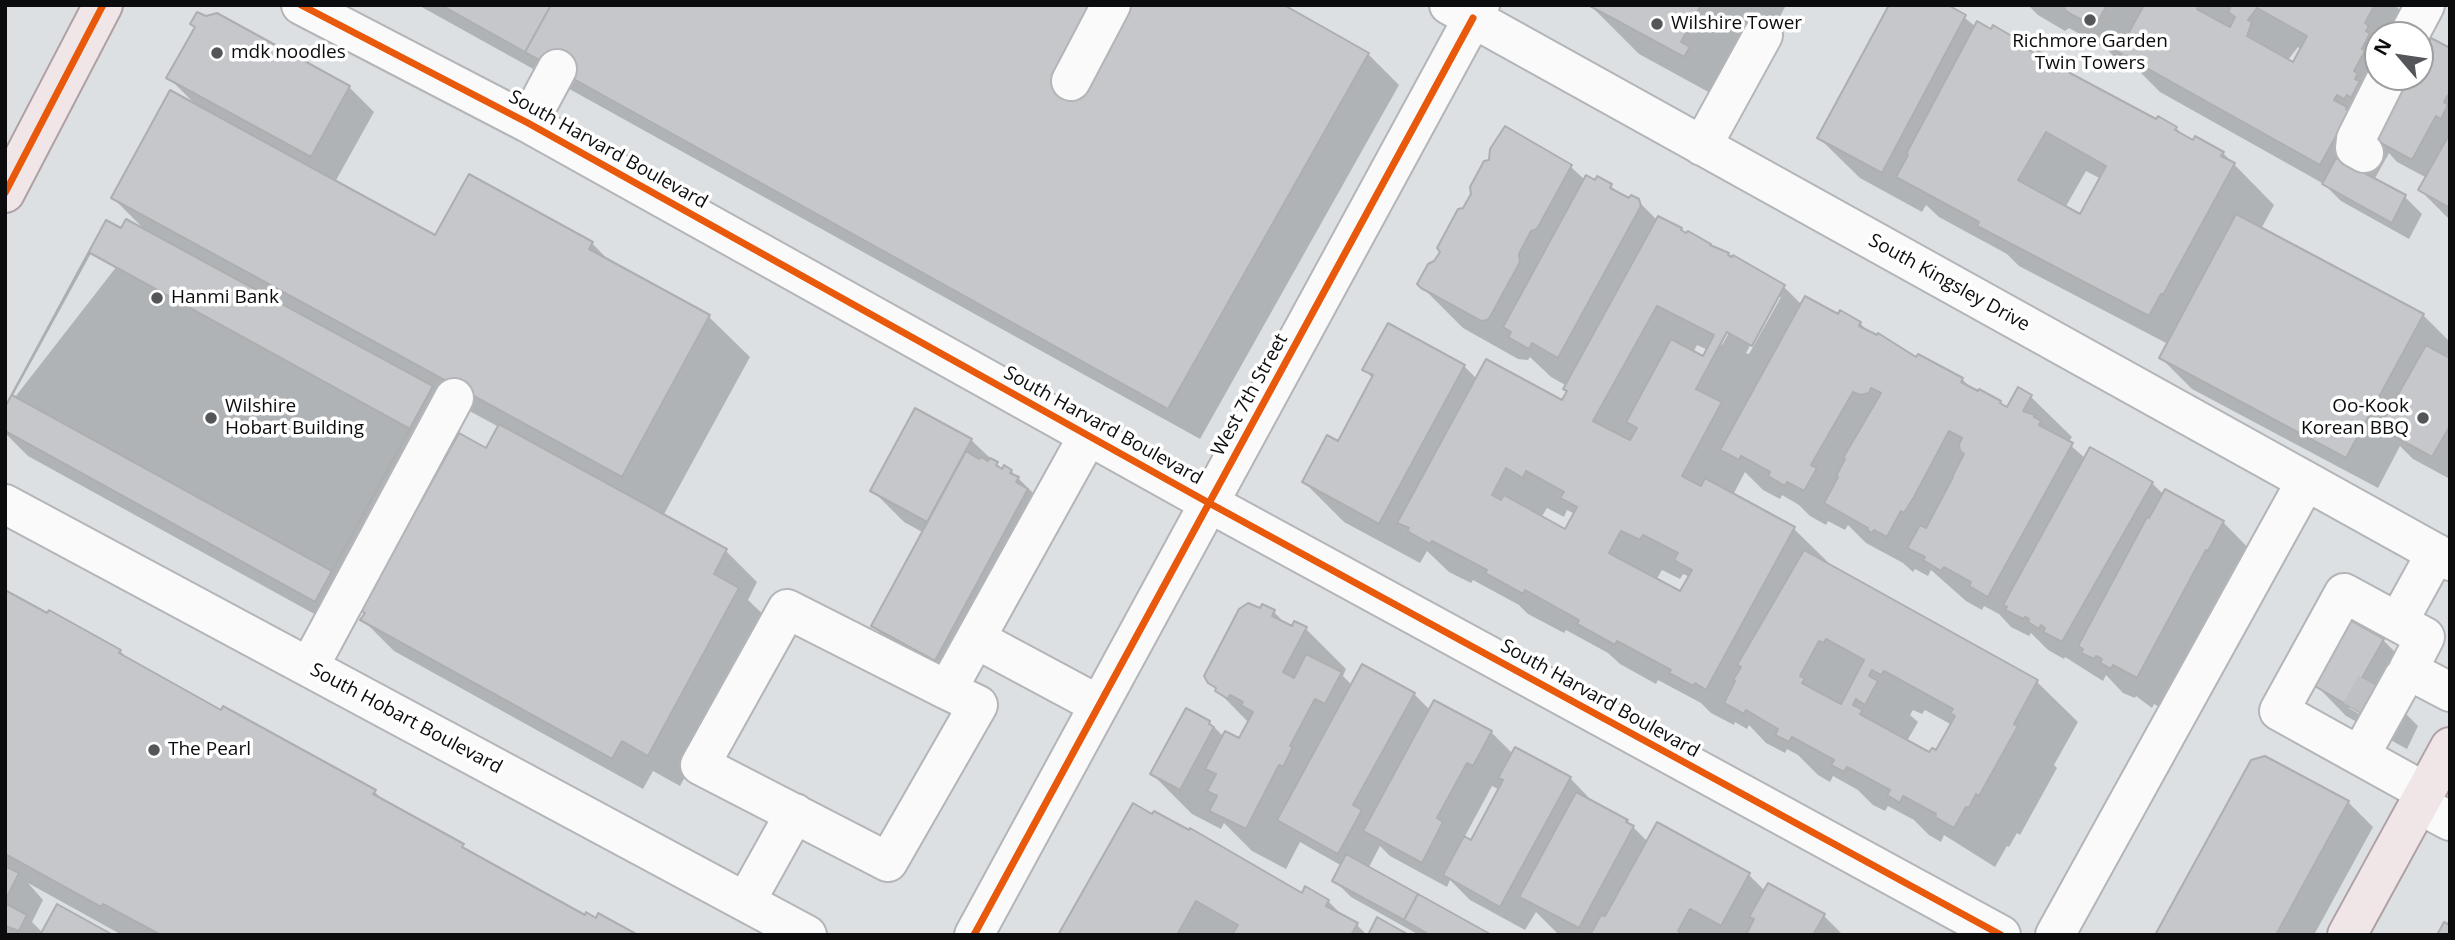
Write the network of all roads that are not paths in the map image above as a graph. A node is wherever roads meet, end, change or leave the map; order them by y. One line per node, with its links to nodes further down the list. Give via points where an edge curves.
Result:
1 (103, 5): 14 (main road)
2 (301, 5): 11 (street, South Harvard Boulevard)
3 (1111, 5): 9 (street)
4 (2424, 5): 6 (street)
5 (1467, 10): 12 (street, South Kingsley Drive); 19 (street, West 7th Street)
6 (2416, 21)
7 (1763, 35): 12 (street)
8 (557, 69): 11 (street)
9 (1071, 81)
10 (2380, 91): 13 (street, via 2356,139 2355,148)
11 (528, 123): 16 (street, South Harvard Boulevard)
12 (1702, 146): 17 (street, South Kingsley Drive)
13 (2364, 153)
14 (5, 193)
15 (454, 398): 23 (street)
16 (1088, 436): 19 (street, South Harvard Boulevard); 22 (street)
17 (2306, 481): 20 (street, South Kingsley Drive); 35 (street)
18 (5, 503): 23 (street, South Hobart Boulevard)
19 (1209, 503): 26 (street, West 7th Street); 34 (street, South Harvard Boulevard)
20 (2445, 556): 21 (street)
21 (2398, 622): 27 (street, via 2425,637); 27 (street, via 2344,593 2279,711)
22 (976, 639): 24 (street); 26 (street)
23 (309, 667): 31 (street, South Hobart Boulevard)
24 (947, 690): 30 (street, via 978,705 888,862); 30 (street, via 786,609 700,765)
25 (2450, 692): 27 (street)
26 (1099, 705): 33 (street, West 7th Street)
27 (2379, 707): 29 (street)
28 (2450, 747): 29 (main road)
29 (2431, 806): 36 (main road)
30 (795, 813): 31 (street)
31 (746, 901): 32 (street, South Hobart Boulevard)
32 (807, 935)
33 (974, 935)
34 (2001, 935)
35 (2055, 935)
36 (2347, 935)

